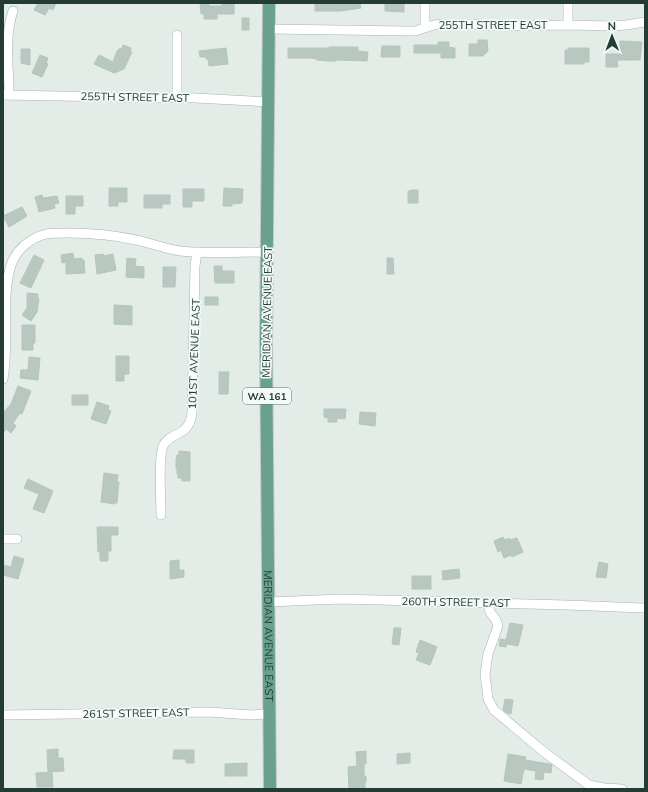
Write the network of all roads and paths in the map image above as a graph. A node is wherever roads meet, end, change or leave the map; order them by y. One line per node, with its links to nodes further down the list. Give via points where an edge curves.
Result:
1 (269, 3): 8 (main road, MERIDIAN AVENUE EAST / WA 161)
2 (425, 3): 7 (street)
3 (568, 3): 6 (street)
4 (13, 11): 10 (street, via 9,21)
5 (645, 22): 6 (street, 255TH STREET EAST, via 611,26)
6 (568, 25): 7 (street, 255TH STREET EAST, via 444,24)
7 (424, 27): 8 (street, 255TH STREET EAST, via 415,31)
8 (269, 29): 12 (main road, MERIDIAN AVENUE EAST / WA 161)
9 (177, 35): 11 (street)
10 (6, 95): 11 (street, 255TH STREET EAST)
11 (177, 97): 12 (street, 255TH STREET EAST)
12 (268, 102): 14 (main road, MERIDIAN AVENUE EAST / WA 161)
13 (197, 252): 14 (street); 15 (street, via 179,251 114,236 78,233 46,234 24,246 13,260 7,285); 16 (street, 101ST AVENUE EAST, via 192,413 185,429 163,446)
14 (268, 252): 19 (main road, MERIDIAN AVENUE EAST / WA 161)
15 (3, 379)
16 (161, 515)
17 (3, 539): 18 (street)
18 (17, 539)
19 (268, 602): 20 (street, 260TH STREET EAST, via 341,599); 22 (main road, MERIDIAN AVENUE EAST / WA 161)
20 (488, 603): 21 (street, 260TH STREET EAST); 25 (street, via 498,626 488,654 485,674 488,699 494,710 549,756 590,785)
21 (644, 608)
22 (269, 714): 23 (street, 261ST STREET EAST, via 209,712); 24 (main road, MERIDIAN AVENUE EAST / WA 161)
23 (3, 715)
24 (270, 789)
25 (622, 789)

